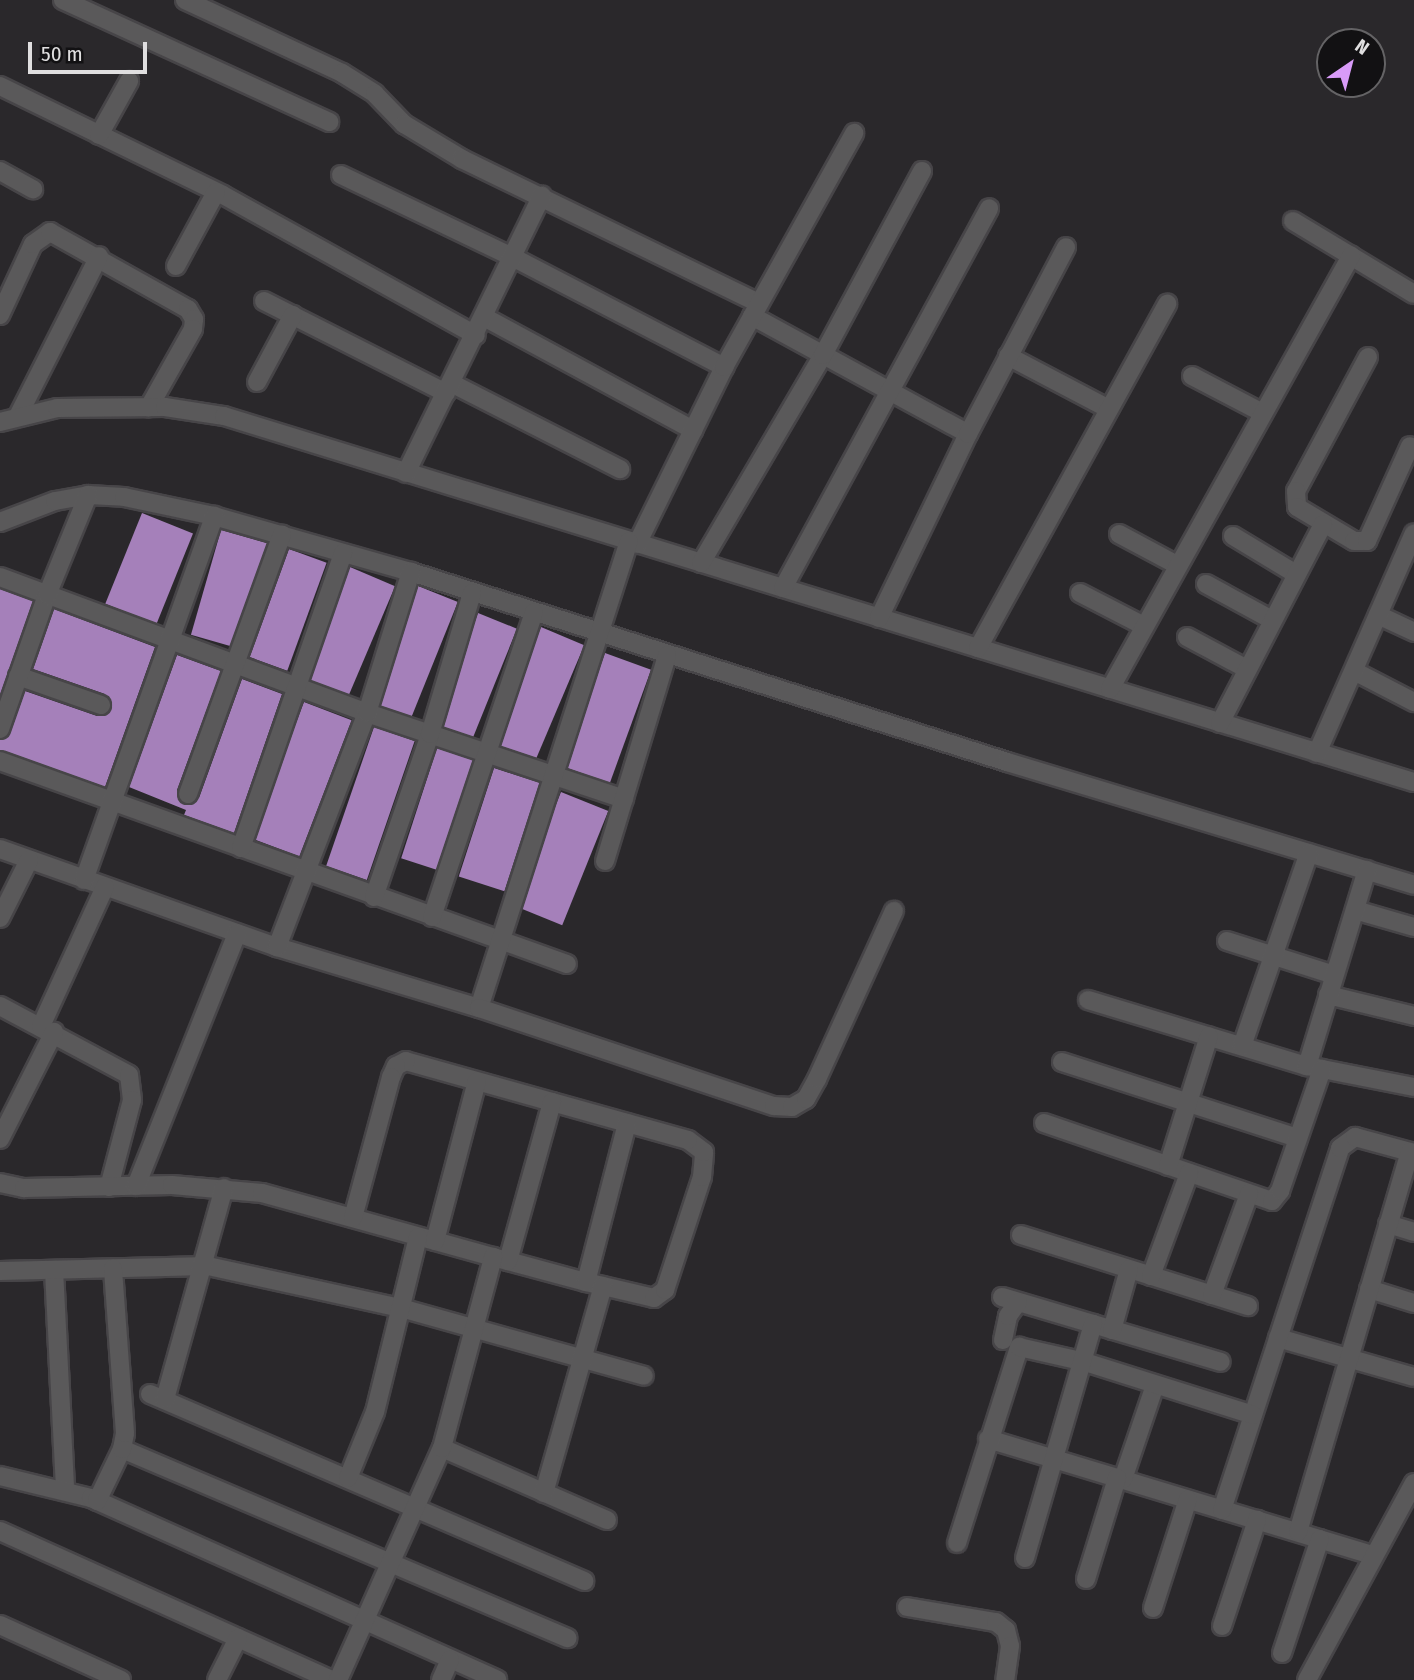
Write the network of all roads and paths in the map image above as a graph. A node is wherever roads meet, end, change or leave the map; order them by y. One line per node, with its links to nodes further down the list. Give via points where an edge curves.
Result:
1 (63, 0): 5 (street)
2 (185, 0): 13 (street, via 342,73 434,143)
3 (129, 81): 7 (street)
4 (0, 86): 7 (street)
5 (329, 122)
6 (854, 133): 24 (street)
7 (99, 135): 12 (street)
8 (0, 171): 11 (street)
9 (922, 171): 29 (street)
10 (341, 175): 19 (street)
11 (33, 189)
12 (216, 192): 20 (street); 28 (street)
13 (542, 196): 19 (street); 24 (street)
14 (989, 208): 36 (street)
15 (1293, 221): 18 (street)
16 (1066, 247): 30 (street)
17 (99, 256): 25 (street, via 50,232 39,235); 37 (street, via 188,309 194,319); 40 (street)
18 (1350, 256): 21 (street); 39 (street)
19 (514, 258): 27 (street); 32 (street)
20 (176, 267)
21 (1414, 294)
22 (264, 301): 26 (street)
23 (1167, 304): 38 (street)
24 (756, 309): 29 (street); 32 (street)
25 (0, 315)
26 (293, 315): 34 (street); 35 (street)
27 (484, 317): 28 (street); 42 (street)
28 (475, 335): 35 (street)
29 (823, 355): 36 (street); 58 (street)
30 (1008, 356): 38 (street); 43 (street)
31 (1368, 357): 50 (street, via 1296,491 1297,507)
32 (724, 367): 42 (street)
33 (1192, 376): 39 (street)
34 (257, 382)
35 (449, 388): 45 (street); 46 (street)
36 (888, 390): 43 (street); 64 (street)
37 (149, 407): 40 (street, via 57,408); 46 (street, via 225,416)
38 (1109, 409): 77 (street)
39 (1261, 412): 59 (street)
40 (19, 414): 41 (street)
41 (0, 422)
42 (693, 430): 55 (street)
43 (968, 434): 70 (street)
44 (1410, 446): 50 (street, via 1367,541 1354,541)
45 (620, 469)
46 (406, 472): 55 (street)
47 (88, 495): 48 (street, via 124,497); 49 (street, via 55,500); 67 (street)
48 (214, 516): 53 (street); 76 (street)
49 (0, 522)
50 (1323, 524): 61 (street)
51 (1414, 533): 57 (street)
52 (1119, 534): 59 (street)
53 (282, 535): 56 (street); 79 (street)
54 (1233, 536): 61 (street)
55 (633, 543): 58 (street); 74 (street)
56 (343, 552): 60 (street); 83 (street)
57 (1409, 560): 69 (street)
58 (701, 563): 64 (street)
59 (1177, 565): 72 (street)
60 (411, 572): 65 (street); 87 (street)
61 (1296, 574): 71 (street)
62 (0, 577): 67 (street)
63 (1206, 584): 71 (street)
64 (783, 588): 70 (street)
65 (472, 593): 68 (street); 90 (street)
66 (1080, 593): 72 (street)
67 (47, 595): 76 (street); 82 (street)
68 (534, 613): 74 (street); 91 (street)
69 (1378, 615): 73 (street); 81 (street)
70 (879, 618): 77 (street)
71 (1272, 620): 80 (street)
72 (1144, 626): 84 (street)
73 (1414, 632)
74 (603, 634): 78 (street); 94 (street)
75 (1187, 637): 80 (street)
76 (171, 641): 79 (street); 98 (street)
77 (978, 648): 84 (street)
78 (667, 655): 97 (street); 101 (street)
79 (236, 665): 83 (street); 96 (street)
80 (1247, 669): 88 (street)
81 (1354, 671): 85 (street); 92 (street)
82 (18, 676): 86 (street); 89 (street)
83 (295, 686): 87 (street); 99 (street)
84 (1110, 689): 88 (street)
85 (1414, 702)
86 (101, 705)
87 (367, 713): 90 (street); 105 (street)
88 (1220, 723): 92 (street)
89 (0, 729)
90 (430, 734): 91 (street); 109 (street)
91 (489, 753): 94 (street); 112 (street)
92 (1317, 753): 95 (street)
93 (0, 761): 98 (street)
94 (556, 775): 97 (street); 116 (street)
95 (1414, 782)
96 (188, 794)
97 (624, 799): 103 (street)
98 (111, 801): 99 (street); 106 (street)
99 (241, 848): 105 (street)
100 (0, 849): 102 (street)
101 (1309, 853): 104 (street); 119 (street)
102 (29, 860): 106 (street); 113 (street)
103 (605, 860)
104 (1367, 870): 107 (street); 110 (street)
105 (305, 871): 109 (street); 118 (street)
106 (84, 880): 108 (street)
107 (1414, 885)
108 (105, 887): 115 (street); 127 (street)
109 (374, 897): 112 (street)
110 (1355, 910): 114 (street); 121 (street)
111 (894, 911): 125 (street, via 817,1079 806,1099 792,1107 774,1105)
112 (432, 916): 116 (street)
113 (0, 918)
114 (1414, 927)
115 (237, 933): 118 (street); 144 (street)
116 (500, 941): 120 (street); 125 (street)
117 (1227, 941): 119 (street)
118 (277, 947): 125 (street)
119 (1274, 955): 121 (street); 129 (street)
120 (567, 964)
121 (1334, 975): 122 (street)
122 (1328, 995): 126 (street); 131 (street)
123 (1088, 1000): 128 (street)
124 (0, 1006): 127 (street)
125 (479, 1008)
126 (1414, 1016)
127 (47, 1029): 139 (street); 145 (street, via 114,1063 132,1084 128,1123)
128 (1209, 1036): 129 (street); 135 (street)
129 (1242, 1046): 131 (street)
130 (1062, 1062): 135 (street)
131 (1314, 1067): 133 (street); 138 (street)
132 (477, 1081): 134 (street); 148 (street, via 406,1061 396,1066); 152 (street)
133 (1413, 1082)
134 (552, 1102): 136 (street); 153 (street)
135 (1188, 1103): 138 (street); 141 (street)
136 (627, 1123): 160 (street); 160 (street, via 699,1145 705,1161 665,1290 654,1297)
137 (1044, 1123): 141 (street)
138 (1297, 1138): 147 (street, via 1277,1198)
139 (0, 1139)
140 (1412, 1152): 149 (street); 169 (street, via 1356,1137 1340,1148)
141 (1168, 1166): 142 (street)
142 (1189, 1173): 147 (street); 159 (street)
143 (0, 1183): 145 (street, via 24,1188)
144 (136, 1186): 145 (street); 146 (street)
145 (109, 1187)
146 (225, 1188): 148 (street); 154 (street)
147 (1249, 1194): 162 (street)
148 (353, 1218): 152 (street)
149 (1388, 1224): 150 (street); 161 (street)
150 (1414, 1232)
151 (1021, 1235): 157 (street)
152 (427, 1239): 153 (street); 165 (street)
153 (500, 1259): 160 (street); 167 (street)
154 (202, 1266): 155 (street); 165 (street); 184 (street, via 187,1334 157,1396)
155 (113, 1268): 156 (street); 181 (street)
156 (54, 1269): 158 (street); 187 (street)
157 (1129, 1269): 159 (street); 168 (street)
158 (0, 1271)
159 (1151, 1276): 162 (street)
160 (595, 1284): 172 (street)
161 (1369, 1289): 163 (street); 171 (street)
162 (1212, 1295): 164 (street)
163 (1414, 1303)
164 (1248, 1306)
165 (401, 1308): 167 (street); 184 (street, via 369,1433)
166 (1093, 1324): 168 (street); 170 (street, via 1010,1300); 173 (street)
167 (474, 1327): 172 (street); 180 (street)
168 (1112, 1330): 174 (street)
169 (1278, 1338): 171 (street); 178 (street)
170 (1003, 1340)
171 (1349, 1358): 176 (street); 196 (street)
172 (584, 1359): 175 (street); 188 (street)
173 (1085, 1362): 177 (street); 179 (street, via 1018,1347); 182 (street)
174 (1221, 1362)
175 (644, 1376)
176 (1414, 1377)
177 (1155, 1385): 178 (street); 185 (street)
178 (1253, 1415): 192 (street)
179 (988, 1439): 182 (street); 198 (street)
180 (442, 1448): 188 (street); 191 (street)
181 (122, 1449): 190 (street); 201 (street)
182 (1056, 1460): 185 (street); 200 (street)
183 (0, 1476): 187 (street)
184 (348, 1478): 191 (street)
185 (1120, 1479): 189 (street); 202 (street)
186 (1414, 1483): 199 (street)
187 (65, 1489): 190 (street)
188 (544, 1493): 193 (street)
189 (1188, 1499): 192 (street); 205 (street)
190 (97, 1501): 206 (street)
191 (415, 1507): 201 (street); 203 (street)
192 (1222, 1510): 194 (street)
193 (607, 1520)
194 (1257, 1520): 196 (street); 208 (street)
195 (0, 1531): 209 (street)
196 (1298, 1532): 197 (street)
197 (1321, 1539): 199 (street); 211 (street)
198 (957, 1543)
199 (1373, 1555): 220 (street)
200 (1025, 1558)
201 (392, 1560): 206 (street); 210 (street)
202 (1086, 1579)
203 (585, 1581)
204 (907, 1607): 219 (street, via 996,1622 1006,1630 1010,1646)
205 (1153, 1608)
206 (363, 1624): 212 (street); 216 (street)
207 (0, 1625): 213 (street)
208 (1222, 1626)
209 (238, 1638): 214 (street); 215 (street)
210 (568, 1638)
211 (1282, 1653)
212 (450, 1660): 217 (street); 218 (street)
213 (121, 1680)
214 (217, 1680)
215 (332, 1680)
216 (338, 1680)
217 (441, 1680)
218 (497, 1680)
219 (1005, 1680)
220 (1307, 1680)

